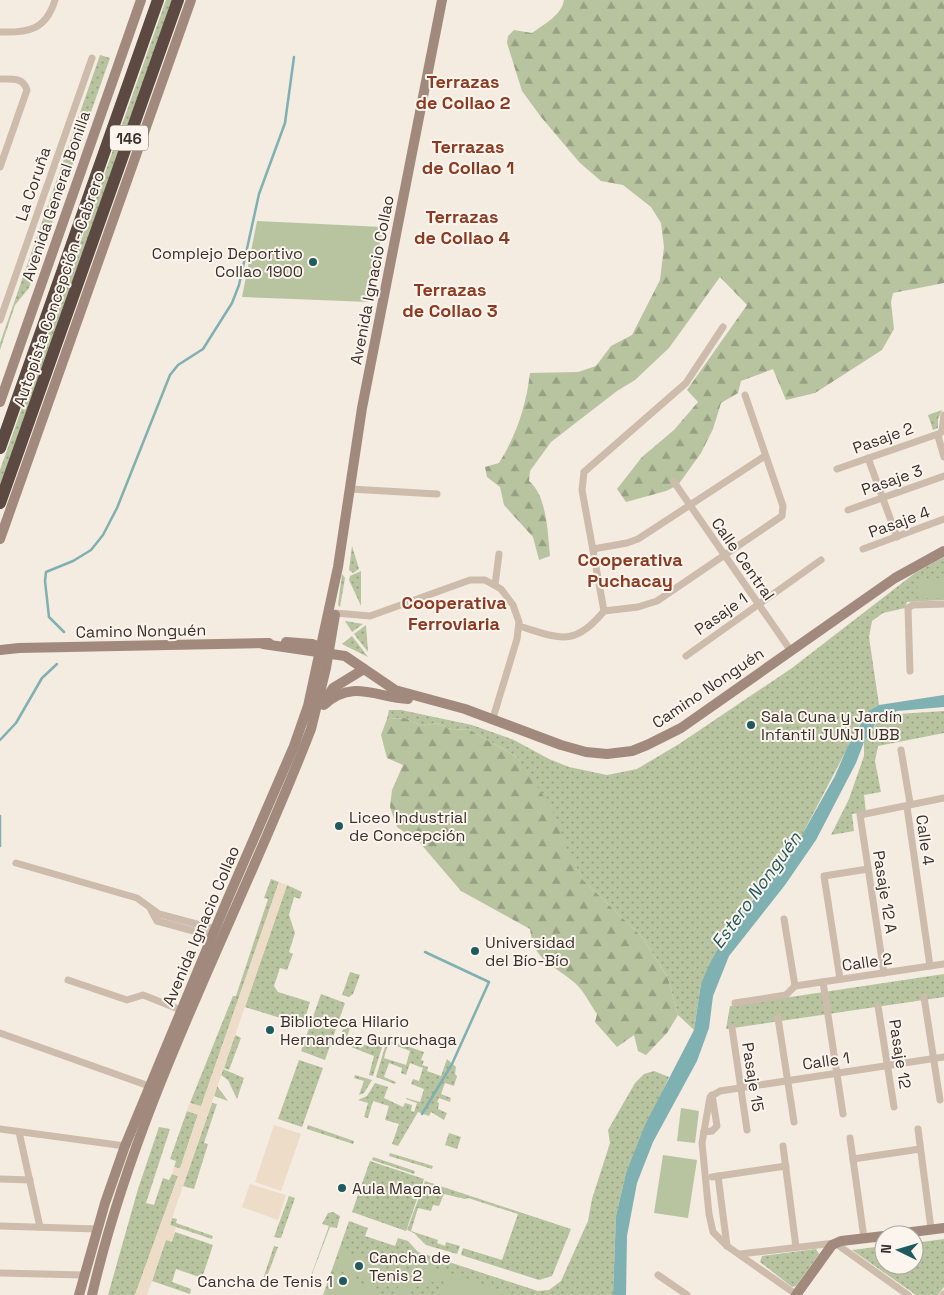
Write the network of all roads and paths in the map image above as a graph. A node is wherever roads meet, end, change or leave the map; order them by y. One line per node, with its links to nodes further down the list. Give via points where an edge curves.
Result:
1 (55, 0): 7 (street, via 36,28 25,32)
2 (141, 0): 14 (main road, Avenida General Bonilla)
3 (158, 0): 17 (highway, Autopista Concepción - Cabrero / 146)
4 (178, 0): 27 (highway, Autopista Concepción - Cabrero / 146)
5 (190, 0): 32 (main road)
6 (442, 0): 24 (main road, Avenida Ignacio Collao, via 377,327)
7 (0, 32)
8 (92, 58): 11 (street, La Coruña)
9 (0, 79): 10 (street, via 20,80 27,90)
10 (0, 166)
11 (0, 320)
12 (723, 327): 33 (street, via 686,383 584,472 581,486)
13 (745, 395): 18 (street)
14 (0, 402)
15 (944, 415): 16 (street)
16 (941, 432): 19 (street); 20 (street, Pasaje 2)
17 (0, 448)
18 (765, 456): 28 (street); 37 (street, via 784,513)
19 (944, 457)
20 (868, 458): 21 (street, Pasaje 2); 26 (street)
21 (837, 469)
22 (944, 476): 26 (street, Pasaje 3)
23 (674, 482): 28 (street, Calle Central)
24 (350, 489): 25 (street); 39 (main road, Avenida Ignacio Collao)
25 (437, 494)
26 (883, 498): 29 (street, Pasaje 3); 31 (street)
27 (0, 503)
28 (689, 505): 33 (street, via 638,538); 37 (street, Calle Central)
29 (848, 510)
30 (944, 519): 31 (street, Pasaje 4)
31 (897, 537): 34 (street, Pasaje 4)
32 (0, 539)
33 (593, 549): 43 (street)
34 (863, 550)
35 (944, 551): 50 (main road, Camino Nonguén, via 895,578)
36 (499, 554): 40 (street)
37 (724, 556): 42 (street, Calle Central); 43 (street, via 657,601)
38 (821, 560): 42 (street, Pasaje 1)
39 (338, 567): 44 (main road, Avenida Ignacio Collao); 49 (main road, Avenida Ignacio Collao)
40 (495, 585): 44 (street, via 479,580 465,581 370,616); 45 (street, via 513,605)
41 (944, 604): 53 (street, via 909,607)
42 (758, 605): 50 (street, Calle Central); 51 (street, Pasaje 1)
43 (604, 611): 45 (street, via 585,630 566,638)
44 (335, 613): 49 (main road, Avenida Ignacio Collao)
45 (519, 626): 56 (street)
46 (0, 642): 47 (main road, Camino Nonguén)
47 (18, 648): 48 (main road, Camino Nonguén); 49 (main road, Camino Nonguén, via 312,644)
48 (0, 650)
49 (324, 651): 52 (main road, Camino Nonguén, via 345,656); 57 (main road, Avenida Ignacio Collao); 64 (main road, Avenida Ignacio Collao, via 300,732)
50 (791, 651): 56 (main road, Camino Nonguén, via 681,728 632,751 607,754 573,749)
51 (686, 656)
52 (364, 669): 54 (main road, Camino Nonguén, via 389,687); 55 (main road, via 333,688)
53 (910, 671)
54 (424, 699): 55 (main road, via 393,698 349,690 335,694); 56 (main road, Camino Nonguén)
55 (324, 705): 57 (main road)
56 (492, 718)
57 (311, 729): 122 (main road, Avenida Ignacio Collao, via 151,1106 122,1185)
58 (902, 750): 60 (street, Calle 4)
59 (944, 798): 60 (street)
60 (908, 805): 62 (street, Pasaje 12 A, via 860,815); 66 (street, Calle 4)
61 (16, 863): 64 (street, via 137,898 159,914)
62 (868, 869): 67 (street, Pasaje 12 A); 69 (street, via 824,876)
63 (784, 918): 71 (street)
64 (214, 932): 75 (main road, Avenida Ignacio Collao)
65 (944, 964): 66 (street, Calle 2)
66 (930, 966): 67 (street, Calle 2)
67 (884, 973): 69 (street, Calle 2)
68 (68, 980): 75 (street, via 127,1000 143,995)
69 (840, 980): 70 (street, Calle 2)
70 (824, 982): 71 (street, Calle 2); 82 (street)
71 (795, 986): 73 (street, Calle 2, via 786,995)
72 (924, 996): 80 (street)
73 (735, 1003)
74 (878, 1006): 81 (street, Pasaje 12)
75 (181, 1010): 84 (main road, Avenida Ignacio Collao)
76 (778, 1018): 83 (street)
77 (732, 1028): 85 (street, Pasaje 15)
78 (0, 1033): 84 (street)
79 (944, 1057): 80 (street, Calle 1)
80 (934, 1059): 81 (street, Calle 1); 87 (street)
81 (888, 1066): 82 (street, Calle 1); 88 (street, Pasaje 12)
82 (837, 1073): 83 (street, Calle 1); 89 (street)
83 (787, 1080): 85 (street, Calle 1); 90 (street)
84 (149, 1086): 97 (main road, Avenida Ignacio Collao)
85 (741, 1087): 86 (street, Calle 1); 93 (street, Pasaje 15)
86 (712, 1094): 95 (street); 95 (street, via 717,1126)
87 (940, 1100)
88 (894, 1106)
89 (843, 1114)
90 (794, 1122)
91 (0, 1129): 94 (street)
92 (918, 1129): 99 (street)
93 (748, 1130)
94 (19, 1132): 97 (street); 103 (street)
95 (704, 1132): 114 (street, via 703,1154 711,1228 716,1237)
96 (850, 1138): 100 (street)
97 (126, 1146): 107 (main road, Avenida Ignacio Collao)
98 (783, 1146): 101 (street)
99 (920, 1149): 100 (street); 108 (street)
100 (853, 1159): 111 (street)
101 (786, 1166): 114 (street, via 715,1176); 115 (street)
102 (0, 1180): 103 (street)
103 (30, 1180): 105 (street)
104 (0, 1226): 105 (street)
105 (40, 1227): 107 (street)
106 (944, 1228): 108 (main road)
107 (97, 1229): 120 (main road, Avenida Ignacio Collao)
108 (931, 1229): 109 (main road)
109 (924, 1230)
110 (874, 1237): 111 (main road)
111 (864, 1238): 112 (main road)
112 (835, 1243): 113 (street); 117 (main road); 125 (street)
113 (815, 1245): 115 (street); 117 (street)
114 (728, 1246): 116 (street)
115 (796, 1247): 116 (street)
116 (740, 1254): 124 (street)
117 (823, 1255): 124 (main road)
118 (0, 1273): 120 (street)
119 (658, 1275): 123 (street)
120 (84, 1276): 121 (main road, Avenida Ignacio Collao)
121 (79, 1295)
122 (92, 1295)
123 (687, 1295)
124 (796, 1295)
125 (908, 1295)

